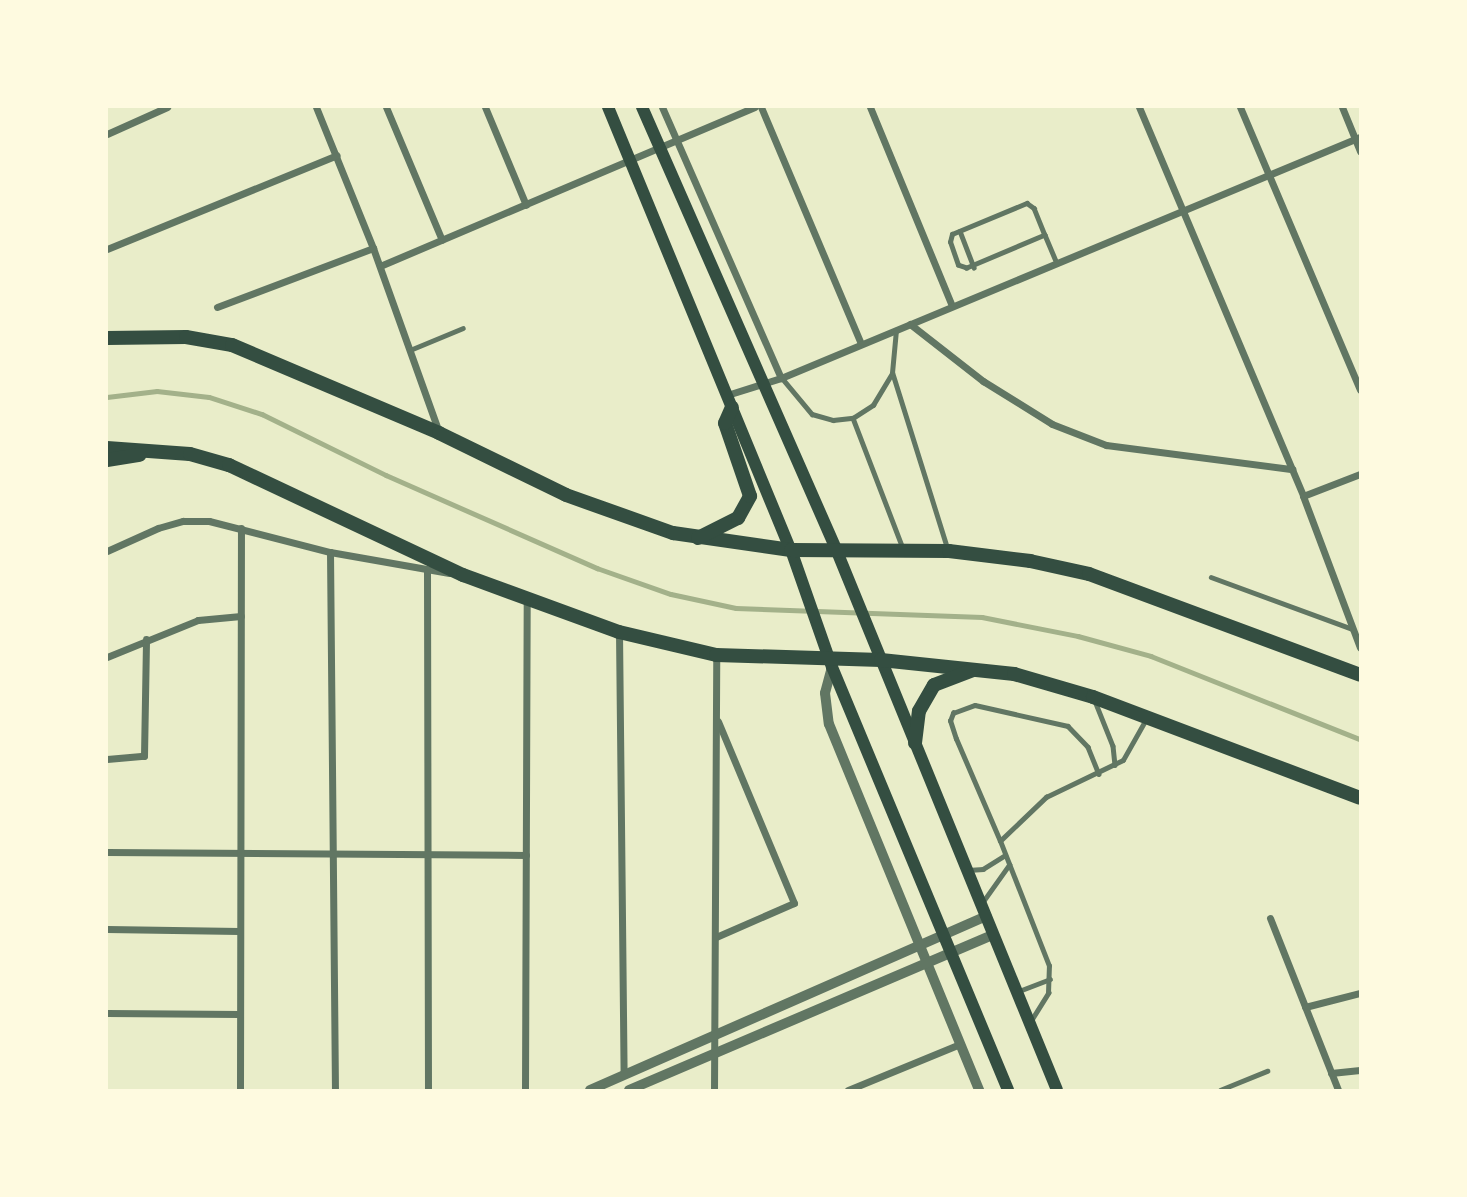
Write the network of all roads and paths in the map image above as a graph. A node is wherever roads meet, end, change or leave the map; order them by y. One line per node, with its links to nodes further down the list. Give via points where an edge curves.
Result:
1 (167, 107): 14 (street)
2 (316, 107): 19 (street)
3 (386, 107): 26 (street)
4 (485, 107): 22 (street)
5 (608, 107): 20 (main road)
6 (642, 107): 17 (main road)
7 (662, 107): 16 (street)
8 (755, 107): 16 (street)
9 (761, 107): 38 (street)
10 (870, 107): 32 (street)
11 (1139, 107): 23 (street)
12 (1240, 107): 21 (street)
13 (1342, 107): 15 (street)
14 (107, 134)
15 (1358, 138): 18 (street); 21 (street)
16 (676, 141): 17 (street); 41 (street)
17 (659, 148): 20 (street); 42 (main road)
18 (1360, 150)
19 (337, 155): 27 (street); 28 (street)
20 (630, 160): 22 (street); 44 (main road)
21 (1269, 175): 23 (street); 43 (street)
22 (526, 205): 26 (street)
23 (1183, 210): 29 (street); 50 (street)
24 (960, 231): 25 (lane, via 1027,203 1034,208); 31 (lane); 31 (lane, via 950,238 958,265)
25 (1045, 235): 29 (lane); 31 (lane)
26 (442, 240): 30 (street)
27 (373, 248): 30 (street); 33 (street)
28 (107, 249)
29 (1057, 263): 32 (street)
30 (380, 266): 39 (street)
31 (974, 267)
32 (952, 306): 34 (street)
33 (217, 307)
34 (910, 324): 36 (street); 50 (street, via 1052,424 1107,445)
35 (463, 328): 39 (lane)
36 (896, 330): 38 (street); 40 (lane)
37 (107, 338): 46 (highway, via 186,337 232,345)
38 (861, 344): 41 (street)
39 (410, 351): 46 (street)
40 (892, 373): 45 (lane, via 873,405); 59 (lane)
41 (782, 377): 42 (street); 45 (lane, via 812,414 833,420)
42 (762, 382): 44 (street); 55 (main road)
43 (1360, 390)
44 (729, 401): 54 (highway, via 725,423 750,496 738,518); 56 (main road)
45 (853, 418): 57 (lane)
46 (439, 433): 54 (highway, via 566,495)
47 (107, 448): 48 (highway)
48 (156, 450): 49 (highway); 62 (highway, via 229,466)
49 (107, 460)
50 (1292, 470): 52 (street)
51 (1360, 474): 52 (street)
52 (1303, 496): 66 (street)
53 (242, 528): 58 (street, via 183,521); 60 (street); 65 (street)
54 (697, 538): 56 (highway)
55 (836, 549): 56 (highway); 57 (highway); 72 (main road)
56 (791, 550): 73 (main road)
57 (904, 550): 59 (highway)
58 (107, 551)
59 (949, 551): 75 (highway, via 1089,574)
60 (330, 552): 61 (street); 87 (street)
61 (427, 572): 62 (street); 88 (street)
62 (463, 575): 64 (highway)
63 (1211, 578): 66 (lane)
64 (527, 600): 67 (highway); 89 (street)
65 (242, 616): 68 (street, via 198,620); 86 (street)
66 (1357, 629): 69 (street)
67 (619, 632): 70 (highway); 116 (street)
68 (146, 639): 71 (street); 80 (street, via 144,756)
69 (1360, 648)
70 (716, 655): 73 (highway); 78 (street)
71 (107, 657)
72 (881, 660): 73 (highway); 74 (highway); 79 (main road)
73 (830, 664): 97 (main road); 100 (street, via 825,693 829,724)
74 (976, 669): 76 (highway, via 1014,674); 79 (highway, via 934,685 919,711)
75 (1360, 675)
76 (1093, 697): 77 (highway); 81 (lane, via 1113,746)
77 (1146, 717): 81 (lane, via 1126,758); 83 (highway)
78 (716, 718): 99 (street); 99 (street, via 793,903)
79 (915, 743): 92 (main road)
80 (107, 759)
81 (1115, 765): 82 (lane)
82 (1099, 774): 84 (lane, via 1035,805); 84 (lane, via 1088,747 1068,726 975,705 953,713 950,721 956,739)
83 (1360, 798)
84 (1000, 841): 90 (lane)
85 (107, 852): 86 (street)
86 (239, 852): 87 (street); 96 (street)
87 (333, 853): 88 (street); 119 (street)
88 (428, 854): 89 (street); 120 (street)
89 (526, 855): 121 (street)
90 (1005, 855): 91 (lane); 92 (lane, via 983,869)
91 (1009, 865): 93 (lane); 103 (lane)
92 (968, 870): 93 (main road)
93 (984, 910): 97 (street); 98 (main road)
94 (1270, 918): 106 (street)
95 (107, 929): 96 (street)
96 (239, 931): 108 (street)
97 (943, 933): 100 (street); 101 (main road)
98 (993, 934): 101 (street); 104 (main road)
99 (716, 937): 110 (street)
100 (919, 944): 102 (street); 110 (street)
101 (953, 953): 102 (street); 128 (main road)
102 (928, 965): 111 (street); 112 (street)
103 (1051, 978): 104 (lane); 109 (lane)
104 (1017, 992): 109 (main road)
105 (1360, 993): 106 (street)
106 (1305, 1007): 115 (street)
107 (107, 1013): 108 (street)
108 (239, 1013): 118 (street)
109 (1030, 1023): 129 (main road)
110 (716, 1034): 112 (street); 116 (street)
111 (960, 1044): 117 (street); 127 (street)
112 (715, 1053): 123 (street); 124 (street)
113 (1267, 1070): 130 (lane)
114 (1360, 1070): 115 (street)
115 (1331, 1073): 131 (street)
116 (624, 1075): 122 (street)
117 (869, 1082): 125 (street); 126 (street)
118 (240, 1090)
119 (335, 1090)
120 (428, 1090)
121 (526, 1090)
122 (590, 1090)
123 (629, 1090)
124 (715, 1090)
125 (848, 1090)
126 (873, 1090)
127 (979, 1090)
128 (1008, 1090)
129 (1058, 1090)
130 (1220, 1090)
131 (1338, 1090)

